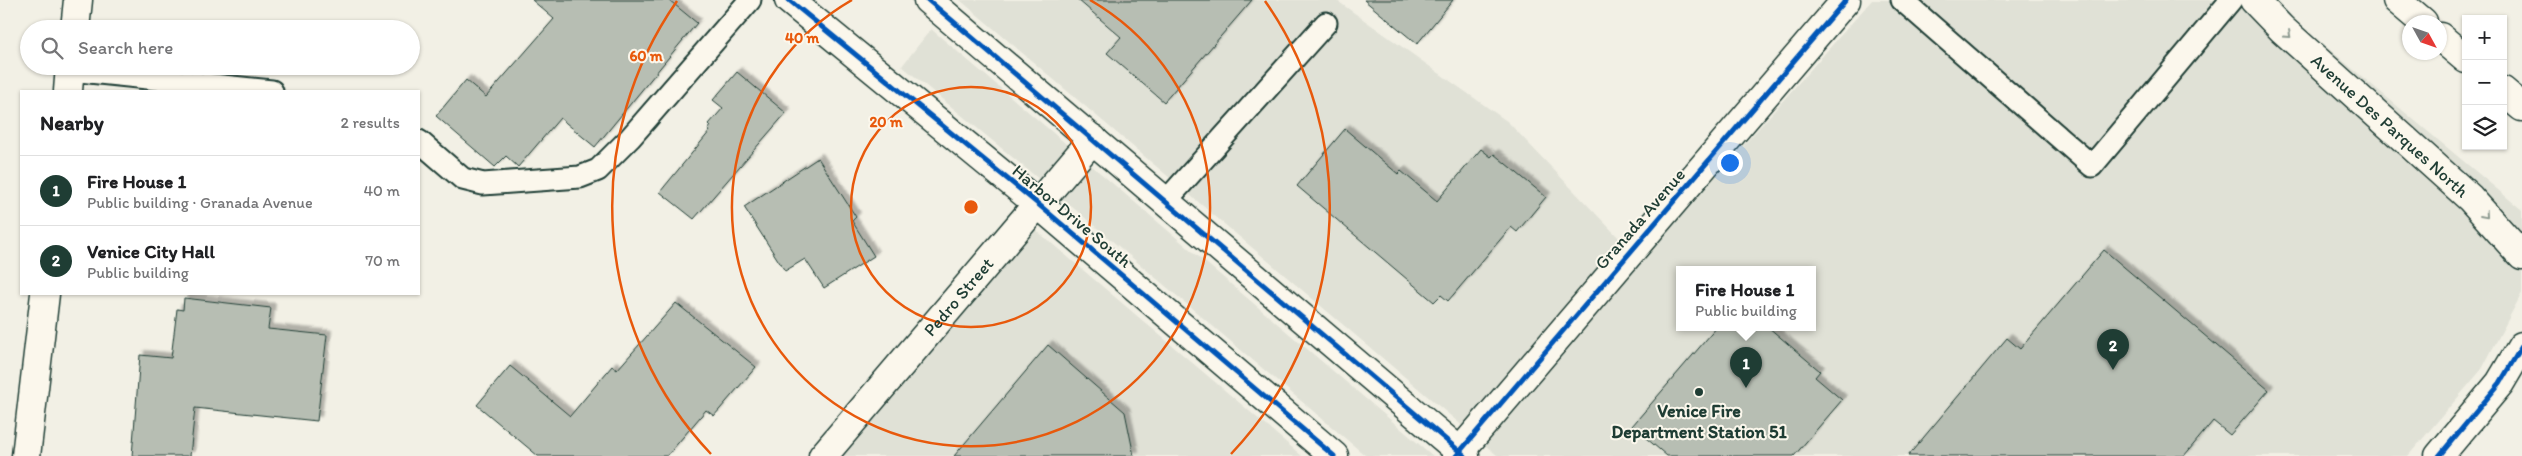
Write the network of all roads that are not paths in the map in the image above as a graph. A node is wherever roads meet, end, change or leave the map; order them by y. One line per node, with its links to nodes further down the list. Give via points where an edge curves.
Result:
1 (78, 0): 11 (street)
2 (750, 0): 20 (lane, via 630,138 598,170 580,177 482,184 463,179)
3 (789, 0): 22 (street, Harbor Drive South)
4 (928, 0): 19 (street)
5 (1846, 0): 26 (street, Granada Avenue)
6 (1902, 0): 7 (lane, via 2092,166)
7 (2231, 0)
8 (2254, 0): 23 (street, Avenue Des Parques North, one-way to 23, via 2282,30 2470,198)
9 (2397, 0): 10 (street)
10 (2415, 15)
11 (76, 20)
12 (1326, 23): 21 (lane)
13 (2447, 42): 14 (street)
14 (2462, 55)
15 (69, 76): 16 (lane)
16 (258, 90)
17 (2507, 94): 18 (street)
18 (2522, 107)
19 (1093, 139): 21 (street); 22 (street, Pedro Street)
20 (420, 141)
21 (1166, 201): 26 (street)
22 (1038, 204): 28 (street, Pedro Street); 29 (street, Harbor Drive South)
23 (2522, 256)
24 (45, 295): 27 (street)
25 (2522, 346): 30 (street, via 2500,383)
26 (1460, 454)
27 (26, 456)
28 (823, 456)
29 (1334, 456)
30 (2439, 456)

